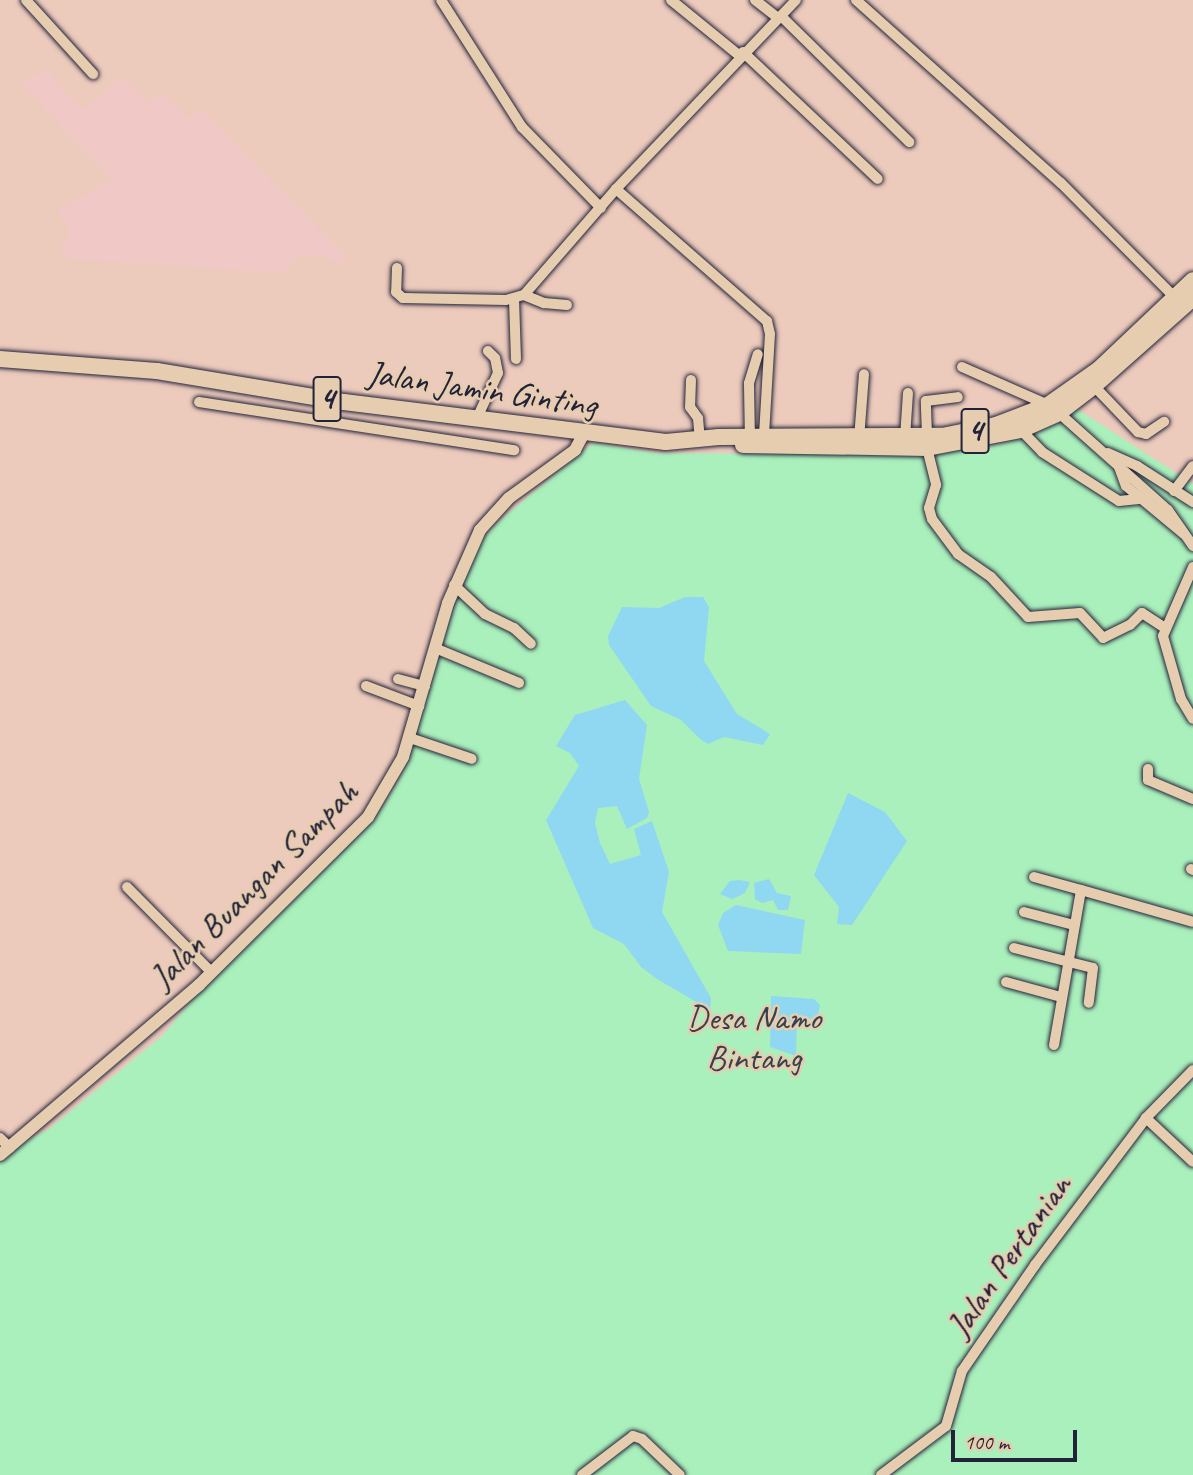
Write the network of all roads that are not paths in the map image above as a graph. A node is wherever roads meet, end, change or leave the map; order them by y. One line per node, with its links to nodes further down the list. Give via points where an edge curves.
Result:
1 (26, 0): 9 (street)
2 (441, 0): 13 (street, via 522,127)
3 (671, 0): 8 (street)
4 (755, 0): 7 (street)
5 (796, 0): 7 (street)
6 (856, 0): 17 (street, via 1062,183)
7 (779, 17): 8 (street); 10 (street)
8 (741, 54): 11 (street); 12 (street)
9 (93, 74)
10 (909, 142)
11 (878, 178)
12 (616, 189): 13 (street); 38 (street, via 767,321)
13 (601, 208): 16 (street)
14 (397, 268): 16 (street, via 396,292 403,298)
15 (1193, 280): 17 (highway, Jalan Jamin Ginting / 4)
16 (519, 297): 18 (street); 22 (street)
17 (1184, 301): 26 (highway, Jalan Jamin Ginting / 4); 31 (highway, Jalan Jamin Ginting / 4)
18 (567, 304)
19 (488, 351): 32 (street, via 498,373)
20 (758, 354): 38 (street, via 749,383)
21 (0, 359): 30 (highway, Jalan Jamin Ginting / 4, via 157,371)
22 (516, 359)
23 (962, 367): 31 (street)
24 (864, 374): 39 (street)
25 (691, 380): 40 (street, via 690,407)
26 (1094, 386): 31 (highway, Jalan Jamin Ginting / 4); 33 (street, via 1138,432 1146,434)
27 (908, 393): 37 (street)
28 (958, 397): 41 (street, via 926,401)
29 (199, 402): 34 (street)
30 (385, 408): 32 (highway, Jalan Jamin Ginting / 4); 34 (street)
31 (1053, 409): 35 (highway, Jalan Jamin Ginting / 4); 41 (highway, Jalan Jamin Ginting / 4); 43 (street)
32 (476, 419): 36 (highway, Jalan Jamin Ginting / 4)
33 (1164, 422)
34 (383, 426): 42 (street)
35 (1021, 430): 41 (highway, Jalan Jamin Ginting / 4); 47 (street, via 1042,452 1119,501)
36 (583, 435): 40 (highway, Jalan Jamin Ginting / 4, via 666,442); 52 (street, Jalan Buangan Sampah, via 575,450 496,509 480,530)
37 (905, 438): 39 (highway, Jalan Jamin Ginting / 4); 41 (highway, Jalan Jamin Ginting / 4)
38 (755, 439): 39 (highway, Jalan Jamin Ginting / 4); 40 (highway, Jalan Jamin Ginting / 4); 41 (highway, Jalan Jamin Ginting / 4)
39 (859, 439)
40 (703, 440)
41 (927, 442): 53 (street, via 936,485 929,508 932,519 958,554 991,577 1028,617 1080,613 1103,638 1130,625 1142,613)
42 (514, 450)
43 (1104, 452): 45 (street); 46 (street, via 1126,459)
44 (1193, 466): 46 (street)
45 (1119, 467): 47 (street, via 1126,486); 49 (street, via 1168,510)
46 (1174, 491): 48 (street)
47 (1139, 499): 49 (street)
48 (1193, 502)
49 (1187, 536): 50 (street)
50 (1193, 546)
51 (1193, 567): 53 (street)
52 (454, 585): 54 (street, via 485,614 514,628); 55 (street, Jalan Buangan Sampah)
53 (1165, 628): 61 (street, via 1167,654 1181,699)
54 (531, 644)
55 (435, 648): 57 (street); 59 (street, Jalan Buangan Sampah)
56 (398, 679): 59 (street)
57 (519, 683)
58 (366, 686): 60 (street)
59 (425, 686): 60 (street, Jalan Buangan Sampah)
60 (419, 706): 62 (street, Jalan Buangan Sampah)
61 (1193, 719)
62 (410, 738): 63 (street); 74 (street, Jalan Buangan Sampah, via 388,789 368,817)
63 (472, 759)
64 (1148, 769): 65 (street, via 1147,779)
65 (1193, 799)
66 (1034, 877): 68 (street)
67 (127, 887): 74 (street)
68 (1081, 890): 70 (street); 71 (street)
69 (1024, 912): 71 (street)
70 (1193, 922)
71 (1074, 925): 73 (street)
72 (1014, 948): 73 (street)
73 (1066, 962): 76 (street); 77 (street, via 1094,968)
74 (211, 972): 82 (street, Jalan Buangan Sampah)
75 (1006, 982): 76 (street)
76 (1061, 997): 78 (street)
77 (1089, 1003)
78 (1054, 1045)
79 (1193, 1070): 80 (street, Jalan Pertanian)
80 (1146, 1118): 83 (street); 86 (street, Jalan Pertanian, via 962,1371 946,1426)
81 (0, 1138): 82 (street)
82 (5, 1152)
83 (1193, 1162)
84 (582, 1475): 85 (street, via 633,1436)
85 (680, 1475)
86 (881, 1475)

